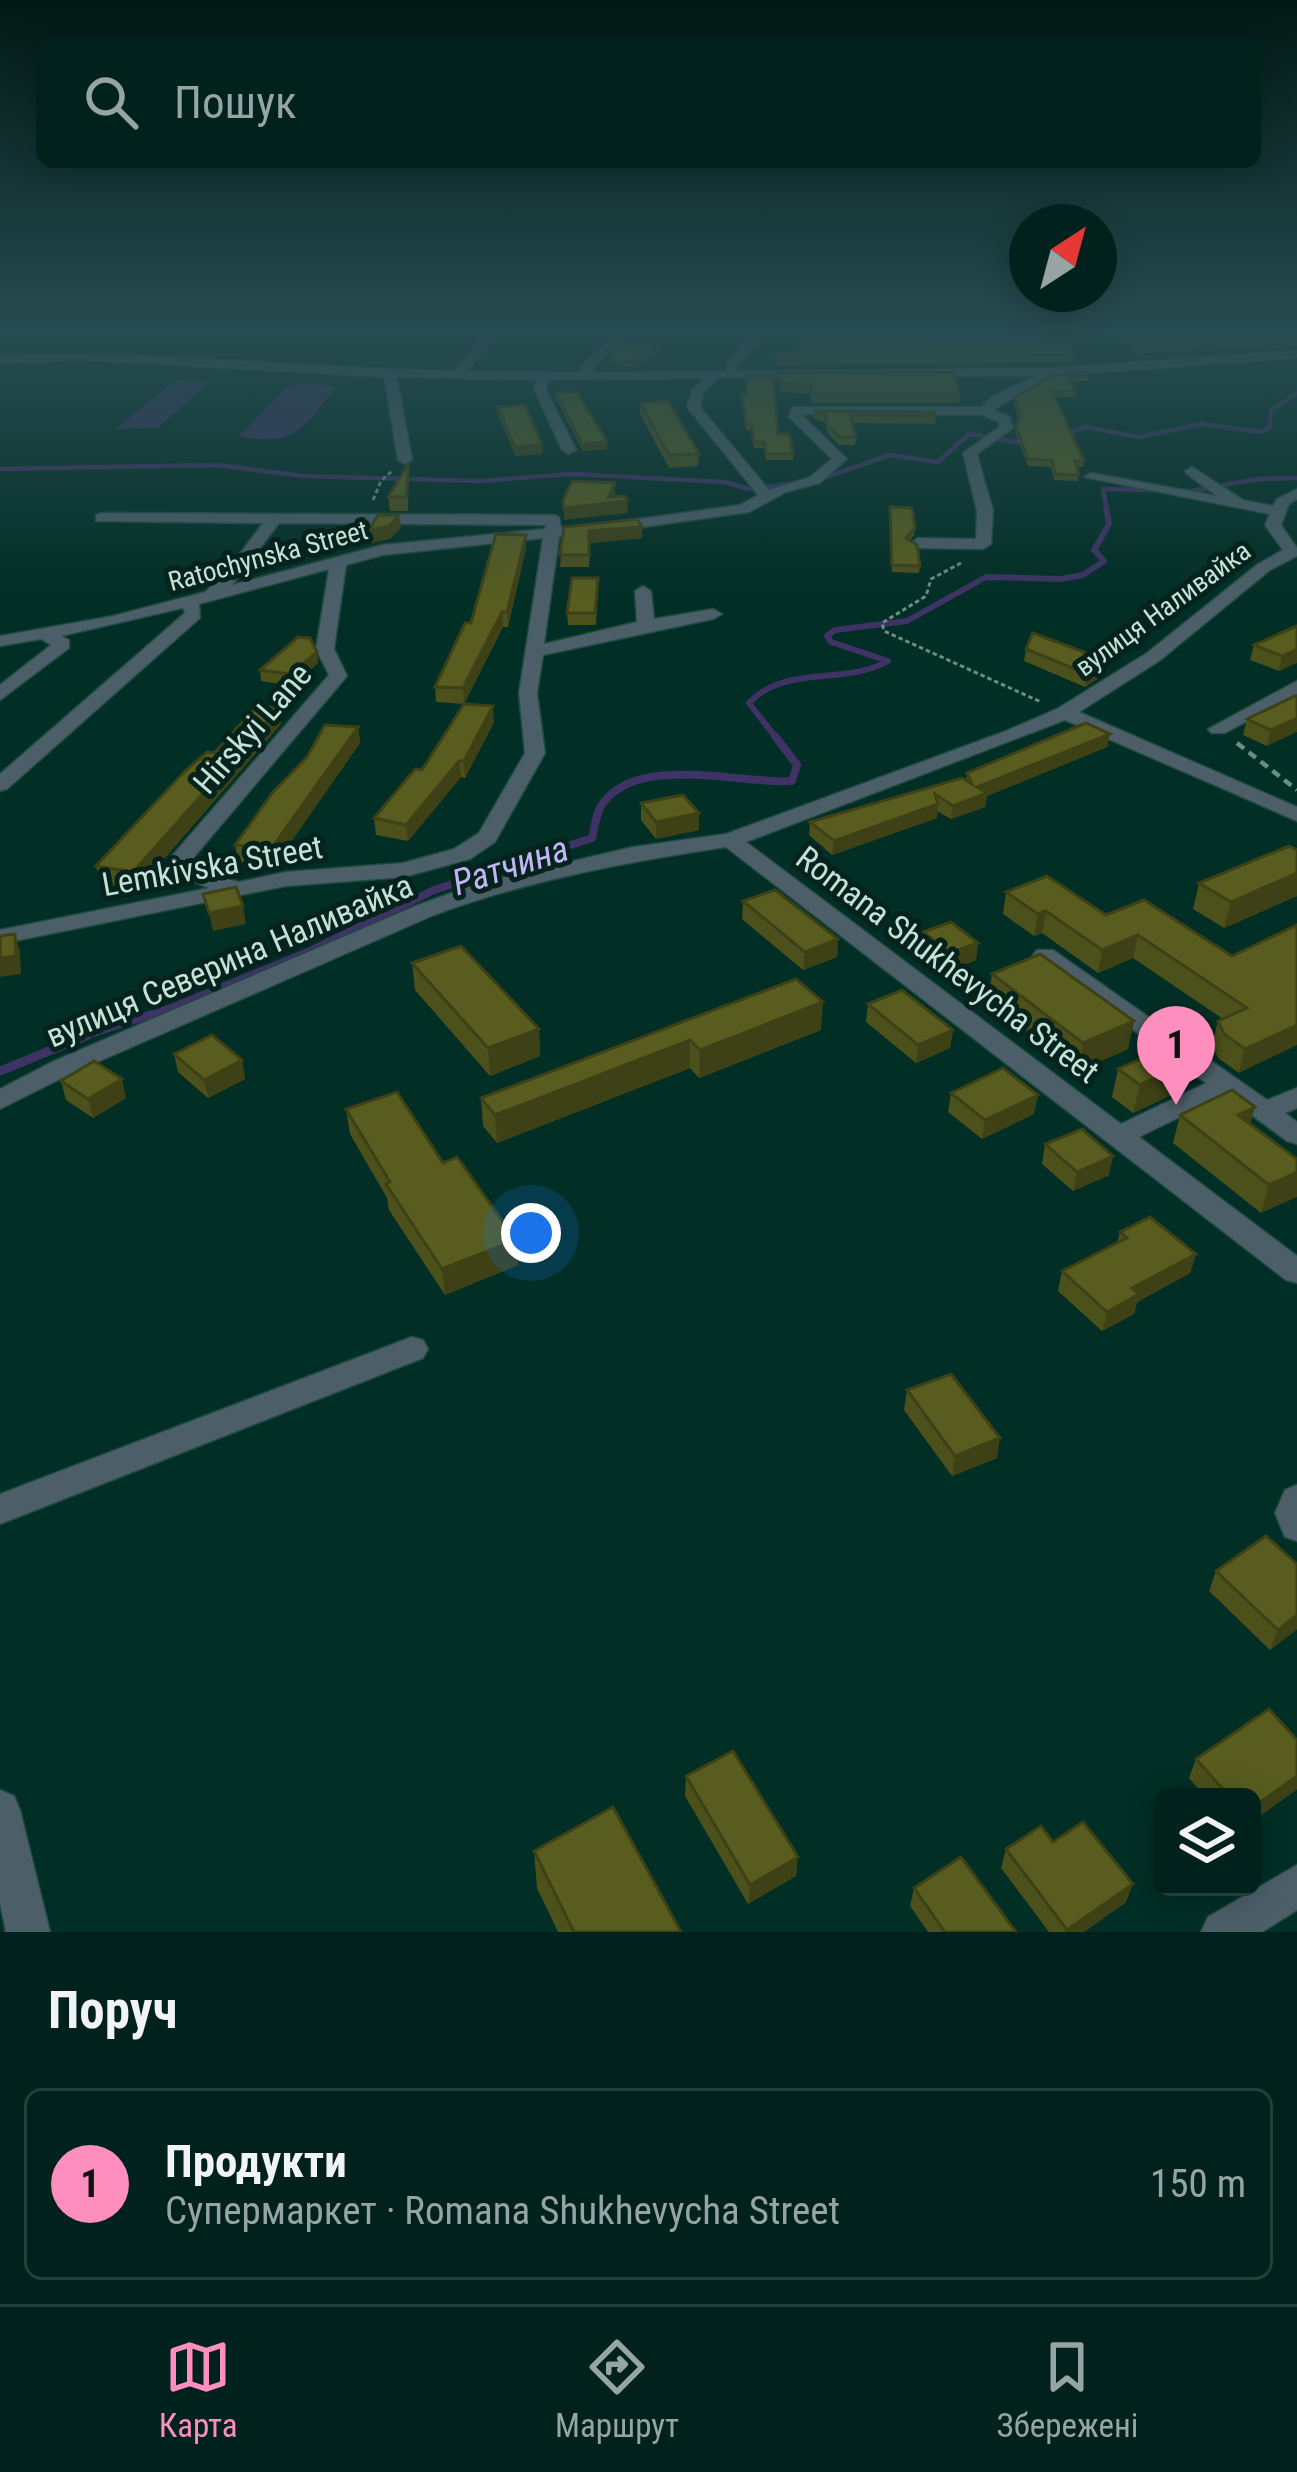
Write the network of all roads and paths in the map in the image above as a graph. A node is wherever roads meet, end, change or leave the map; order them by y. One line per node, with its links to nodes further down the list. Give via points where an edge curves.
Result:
1 (395, 422): 7 (street)
2 (555, 422): 6 (street)
3 (706, 422): 12 (street)
4 (801, 422): 12 (street, via 840,459 815,480)
5 (1005, 422): 23 (street, via 970,453 985,511)
6 (568, 450)
7 (399, 465): 11 (path)
8 (1133, 468): 13 (street)
9 (1192, 471): 15 (street)
10 (1091, 477): 13 (street)
11 (381, 481)
12 (761, 490): 19 (street, via 723,513)
13 (1176, 492): 15 (street); 15 (street)
14 (1297, 494): 16 (street, вулиця Наливайка)
15 (1245, 506): 16 (street)
16 (1276, 511): 24 (street, вулиця Наливайка, via 1273,525)
17 (101, 518): 18 (street, Ratochynska Street)
18 (273, 521): 21 (street, Ratochynska Street, via 540,517 554,520); 27 (street, via 230,578)
19 (597, 528)
20 (574, 531): 21 (street, Ratochynska Street)
21 (550, 534): 25 (street, Ratochynska Street, via 427,542); 32 (street)
22 (918, 543): 23 (street)
23 (983, 544): 35 (path, via 931,579 926,596 882,623 884,631)
24 (1294, 551): 35 (street, вулиця Наливайка)
25 (338, 561): 27 (street, Ratochynska Street); 43 (street, Hirskyi Lane, via 326,650 338,676 183,856 183,869 199,879)
26 (643, 591): 29 (street)
27 (198, 599): 30 (street, Ratochynska Street); 37 (street, via 194,614)
28 (713, 614): 29 (street)
29 (646, 625): 32 (street)
30 (45, 634): 31 (street, Ratochynska Street); 34 (street, via 62,644)
31 (0, 641)
32 (536, 651): 41 (street, via 529,693 535,753 521,783 487,837)
33 (1297, 687): 36 (street)
34 (0, 694)
35 (1064, 713): 39 (street); 40 (street, вулиця Наливайка)
36 (1218, 729): 38 (path)
37 (0, 785)
38 (1297, 790)
39 (1297, 815)
40 (730, 840): 42 (street, вулиця Северина Наливайка); 50 (street, Romana Shukhevycha Street)
41 (436, 863): 42 (street); 43 (street, Lemkivska Street)
42 (476, 880): 48 (street, вулиця Северина Наливайка)
43 (238, 889): 44 (street, Lemkivska Street)
44 (0, 937)
45 (1045, 956): 46 (street)
46 (1225, 1084): 49 (street); 50 (street)
47 (1297, 1097): 49 (street)
48 (0, 1100)
49 (1265, 1112): 51 (street)
50 (1121, 1135): 52 (street, Romana Shukhevycha Street)
51 (1297, 1135)
52 (1297, 1272)
53 (412, 1349): 55 (street)
54 (1297, 1500): 56 (street)
55 (0, 1509)
56 (1297, 1526)
57 (0, 1810): 59 (street)
58 (1297, 1886): 60 (street)
59 (28, 1932)
60 (1223, 1932)

